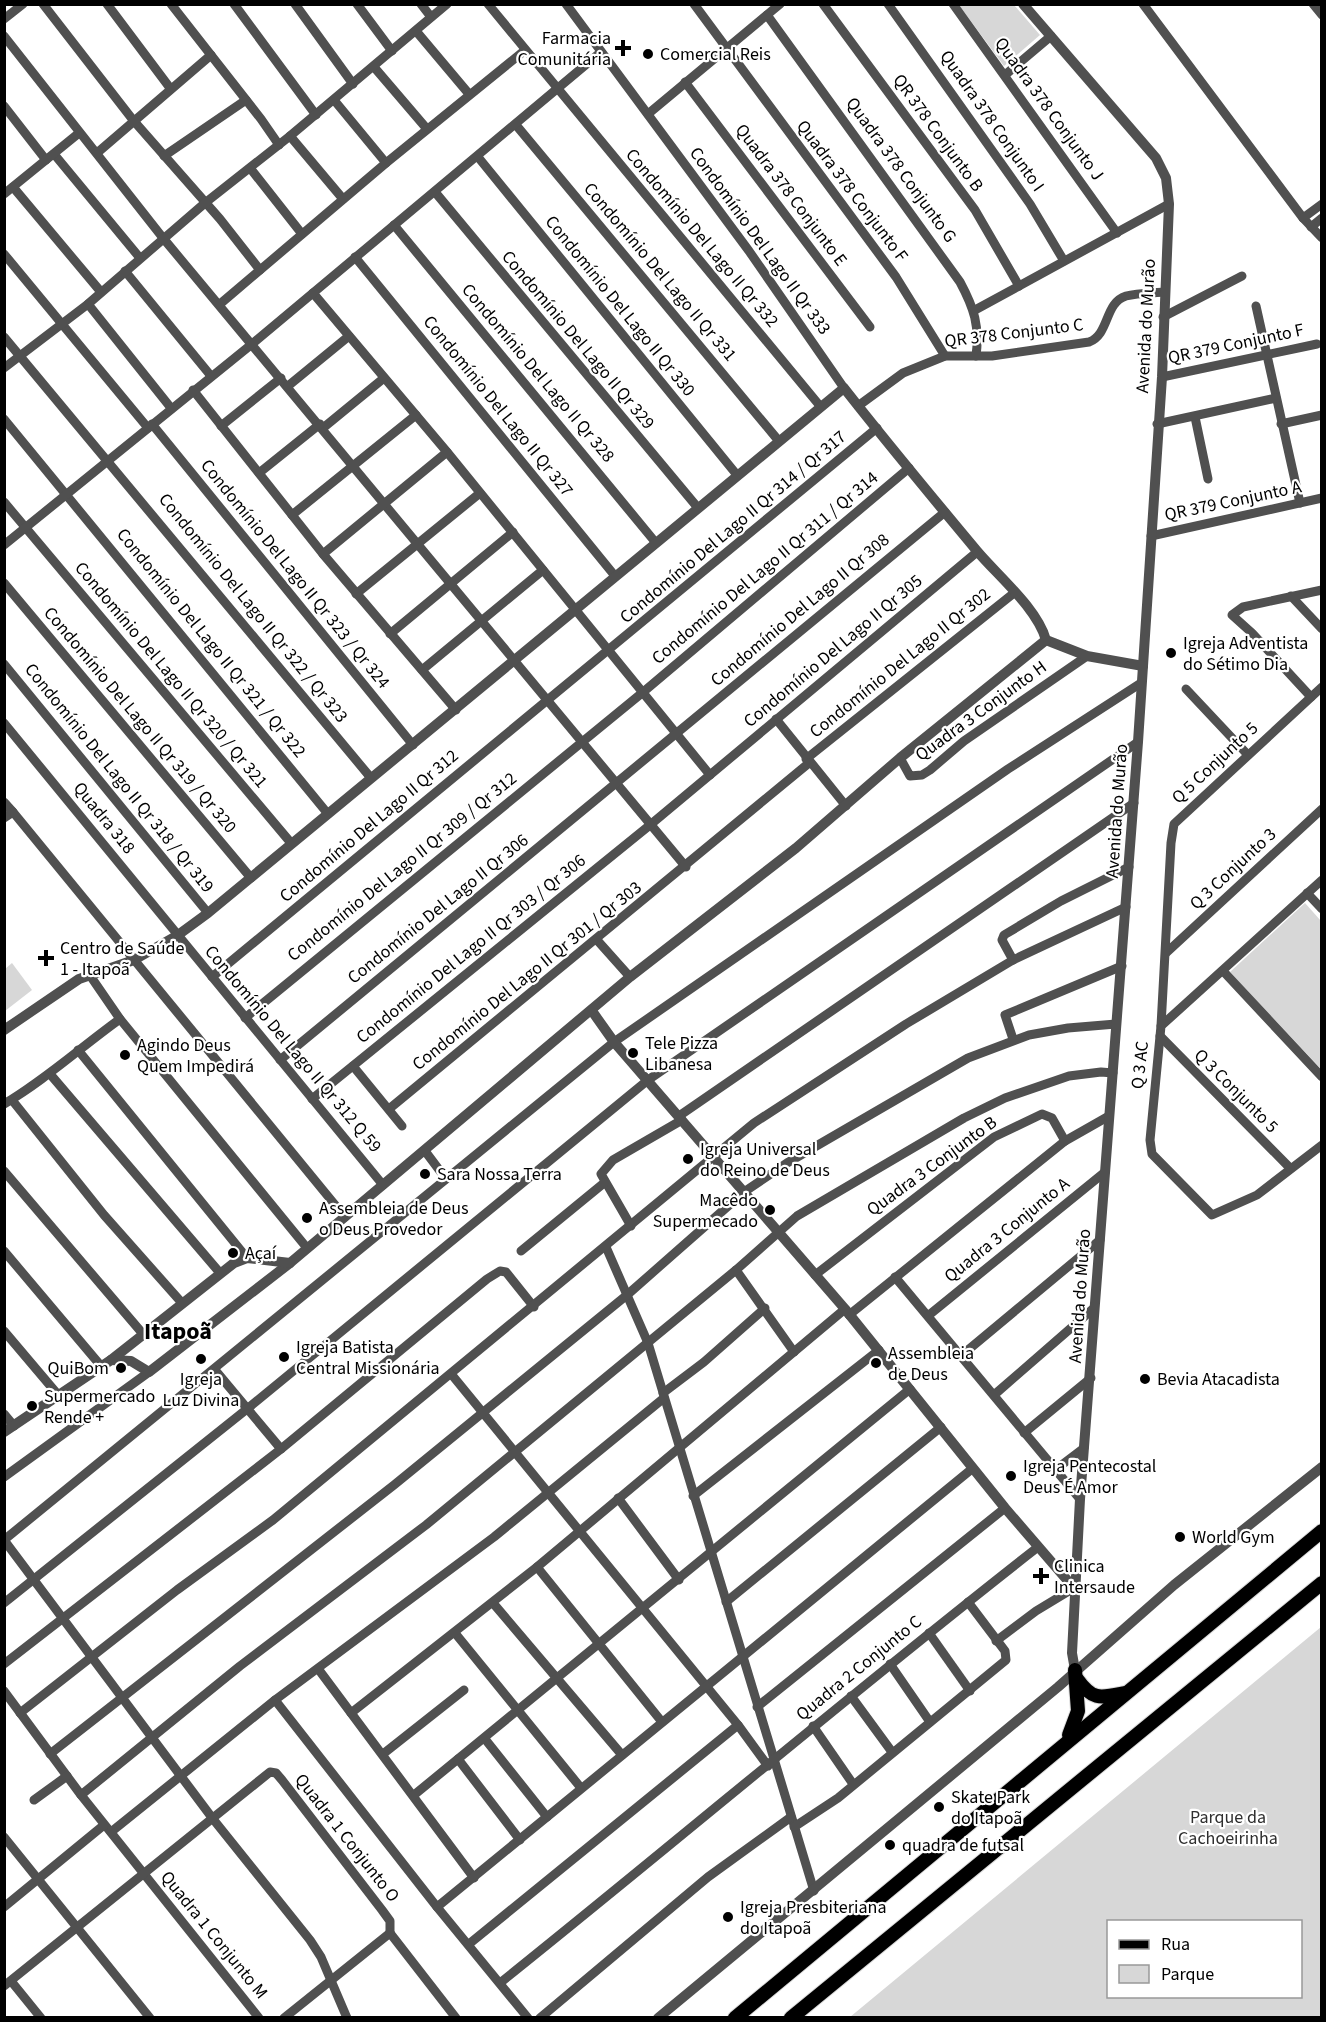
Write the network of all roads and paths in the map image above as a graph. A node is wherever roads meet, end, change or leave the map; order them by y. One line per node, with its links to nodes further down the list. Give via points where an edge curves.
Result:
1 (23, 4): 22 (street)
2 (43, 4): 43 (street)
3 (107, 4): 35 (street)
4 (171, 4): 30 (street)
5 (234, 4): 42 (street)
6 (295, 4): 34 (street)
7 (357, 4): 27 (street)
8 (421, 4): 21 (street)
9 (447, 4): 21 (street)
10 (488, 4): 28 (street, Condomínio Del Lago II Qr 332)
11 (566, 4): 29 (street, Condomínio Del Lago II Qr 333)
12 (694, 4): 26 (street, Quadra 378 Conjunto F)
13 (823, 4): 76 (street, QR 378 Conjunto B, via 975,210)
14 (888, 4): 72 (street, Quadra 378 Conjunto I, via 1030,204)
15 (952, 4): 32 (street, Quadra 378 Conjunto J)
16 (1023, 4): 25 (street, Avenida do Murão)
17 (1143, 4): 61 (street)
18 (1313, 4): 20 (street)
19 (772, 8): 26 (street); 83 (street, Quadra 378 Conjunto G, via 946,259)
20 (1322, 15)
21 (431, 17): 23 (street)
22 (4, 19)
23 (416, 31): 27 (street); 37 (street)
24 (4, 36): 46 (street)
25 (1051, 36): 32 (street); 59 (street, Avenida do Murão, via 1156,158 1166,178)
26 (727, 49): 33 (street); 92 (street, Quadra 378 Conjunto F, via 907,292)
27 (392, 51): 31 (street)
28 (524, 51): 36 (street, Condomínio Del Lago II Qr 332); 37 (street)
29 (601, 51): 36 (street); 41 (street, Condomínio Del Lago II Qr 333)
30 (211, 55): 35 (street); 38 (street)
31 (374, 67): 34 (street); 45 (street)
32 (1005, 75): 65 (street, Quadra 378 Conjunto J)
33 (685, 82): 41 (street); 86 (street, Quadra 378 Conjunto E)
34 (353, 84): 39 (street)
35 (170, 88): 43 (street)
36 (558, 89): 44 (street); 103 (street, Condomínio Del Lago II Qr 332)
37 (469, 94): 45 (street)
38 (246, 100): 48 (street); 50 (street)
39 (334, 100): 42 (street); 53 (street)
40 (4, 106): 51 (street)
41 (648, 114): 100 (street, Condomínio Del Lago II Qr 333)
42 (316, 115): 47 (street)
43 (133, 120): 49 (street); 50 (street)
44 (516, 125): 52 (street); 116 (street, Condomínio Del Lago II Qr 331)
45 (427, 129): 53 (street)
46 (79, 132): 49 (street); 51 (street)
47 (290, 136): 48 (street); 57 (street)
48 (279, 145): 54 (street)
49 (97, 153): 67 (street)
50 (164, 156): 58 (street)
51 (50, 157): 55 (street); 71 (street)
52 (478, 157): 56 (street); 122 (street, Condomínio Del Lago II Qr 330)
53 (386, 163): 57 (street)
54 (250, 168): 58 (street); 66 (street)
55 (8, 189): 77 (street)
56 (435, 192): 63 (street); 130 (street, Condomínio Del Lago II Qr 329)
57 (343, 200): 66 (street)
58 (205, 203): 67 (street); 73 (street)
59 (1169, 204): 65 (street, QR 378 Conjunto C); 78 (street, Avenida do Murão)
60 (1322, 204): 61 (street)
61 (1303, 218): 64 (street)
62 (1322, 219): 64 (street)
63 (394, 225): 70 (street); 137 (street, Condomínio Del Lago II Qr 328)
64 (1311, 226): 68 (street)
65 (1117, 233): 72 (street, QR 378 Conjunto C)
66 (302, 234): 73 (street)
67 (163, 238): 71 (street); 81 (street)
68 (1322, 238)
69 (4, 254): 85 (street, Condomínio Del Lago II Qr 323 / Qr 324)
70 (355, 257): 79 (street); 142 (street, Condomínio Del Lago II Qr 327)
71 (140, 258): 74 (street)
72 (1064, 261): 76 (street, QR 378 Conjunto C)
73 (260, 270): 81 (street)
74 (125, 271): 77 (street); 96 (street)
75 (1242, 276): 84 (street)
76 (1019, 286): 83 (street, QR 378 Conjunto C)
77 (101, 292): 80 (street)
78 (1164, 292): 84 (street, Avenida do Murão); 93 (street, QR 378 Conjunto C, via 1125,296 1117,302 1100,334 1089,342)
79 (313, 293): 87 (street); 89 (street)
80 (87, 304): 85 (street); 105 (street)
81 (220, 304): 89 (street)
82 (1256, 306): 94 (street)
83 (975, 310): 93 (street, Quadra 378 Conjunto G)
84 (1163, 317): 97 (street, Avenida do Murão)
85 (60, 324): 91 (street); 112 (street, Condomínio Del Lago II Qr 323 / Qr 324)
86 (870, 327)
87 (349, 336): 98 (street); 99 (street)
88 (4, 337): 91 (street, Condomínio Del Lago II Qr 322 / Qr 323)
89 (252, 344): 96 (street); 99 (street)
90 (1317, 344): 94 (street, QR 379 Conjunto F)
91 (19, 355): 95 (street); 118 (street, Condomínio Del Lago II Qr 322 / Qr 323)
92 (945, 356): 93 (street, QR 378 Conjunto C); 104 (street, QR 378 Conjunto C, via 903,373)
93 (976, 356)
94 (1266, 356): 97 (street, QR 379 Conjunto F); 102 (street)
95 (4, 368)
96 (211, 376): 101 (street)
97 (1162, 377): 110 (street, Avenida do Murão)
98 (384, 378): 106 (street); 114 (street)
99 (285, 382): 113 (street); 114 (street)
100 (844, 388): 103 (street); 104 (street)
101 (193, 390): 105 (street); 113 (street)
102 (1276, 398): 108 (street); 111 (street)
103 (820, 406): 116 (street)
104 (858, 406): 115 (street)
105 (171, 408): 112 (street)
106 (416, 415): 117 (street); 119 (street)
107 (1322, 415): 111 (street)
108 (1195, 417): 110 (street); 123 (street)
109 (4, 419): 125 (street, Condomínio Del Lago II Qr 321 / Qr 322)
110 (1157, 424): 135 (street, Avenida do Murão)
111 (1281, 424): 128 (street)
112 (150, 426): 118 (street); 172 (street, Condomínio Del Lago II Qr 323 / Qr 324)
113 (221, 426): 121 (street)
114 (321, 426): 119 (street); 121 (street)
115 (878, 428): 120 (street); 154 (street, Condomínio Del Lago II Qr 314 / Qr 317)
116 (778, 440): 122 (street)
117 (447, 452): 124 (street); 129 (street)
118 (109, 460): 125 (street); 177 (street, Condomínio Del Lago II Qr 322 / Qr 323)
119 (352, 466): 129 (street); 132 (street)
120 (909, 468): 131 (street); 163 (street, Condomínio Del Lago II Qr 311 / Qr 314)
121 (260, 473): 132 (street)
122 (737, 475): 130 (street)
123 (1208, 479)
124 (480, 493): 134 (street); 136 (street)
125 (68, 494): 133 (street); 184 (street, Condomínio Del Lago II Qr 321 / Qr 322)
126 (1322, 498): 128 (street, QR 379 Conjunto A)
127 (4, 502): 133 (street, Condomínio Del Lago II Qr 320 / Qr 321)
128 (1300, 503): 135 (street, QR 379 Conjunto A)
129 (386, 504): 136 (street); 140 (street)
130 (698, 508): 137 (street)
131 (945, 512): 139 (street); 169 (street, Condomínio Del Lago II Qr 308)
132 (292, 515): 140 (street)
133 (27, 528): 138 (street); 187 (street, Condomínio Del Lago II Qr 320 / Qr 321)
134 (513, 532): 141 (street); 144 (street)
135 (1151, 536): 158 (street, Avenida do Murão)
136 (417, 543): 144 (street); 147 (street)
137 (656, 543): 142 (street)
138 (4, 545)
139 (977, 552): 146 (street); 167 (street, Condomínio Del Lago II Qr 305)
140 (323, 555): 147 (street)
141 (543, 570): 149 (street); 150 (street)
142 (615, 576): 149 (street)
143 (4, 583): 190 (street, Condomínio Del Lago II Qr 319 / Qr 320)
144 (450, 584): 150 (street); 152 (street)
145 (1322, 590): 148 (street)
146 (1014, 593): 153 (street, via 1040,624); 175 (street, Condomínio Del Lago II Qr 302)
147 (356, 594): 152 (street)
148 (1291, 596): 151 (street); 164 (street, via 1243,607 1232,615)
149 (575, 609): 154 (street); 156 (street)
150 (482, 623): 156 (street); 159 (street)
151 (1322, 629)
152 (390, 634): 159 (street)
153 (1046, 640): 155 (street, Quadra 3 Conjunto H); 174 (street)
154 (609, 651): 163 (street); 165 (street, Condomínio Del Lago II Qr 314 / Qr 317)
155 (1087, 656): 158 (street, Quadra 3 Conjunto H); 174 (street, Quadra 3 Conjunto H, via 964,741 922,775 910,776)
156 (514, 660): 165 (street); 166 (street)
157 (4, 664): 195 (street, Condomínio Del Lago II Qr 318 / Qr 319)
158 (1143, 666): 160 (street, Avenida do Murão)
159 (422, 670): 166 (street)
160 (1141, 683): 171 (street, Avenida do Murão); 214 (street, via 1008,769)
161 (1321, 688): 164 (street, Q 5 Conjunto 5)
162 (1186, 689): 173 (street)
163 (642, 693): 169 (street); 170 (street, Condomínio Del Lago II Qr 311 / Qr 314)
164 (1311, 697): 173 (street, Q 5 Conjunto 5)
165 (546, 701): 170 (street); 204 (street, Condomínio Del Lago II Qr 312)
166 (456, 710): 172 (street)
167 (776, 719): 175 (street); 176 (street, Condomínio Del Lago II Qr 305)
168 (4, 723): 196 (street, Quadra 318)
169 (676, 734): 176 (street); 178 (street, Condomínio Del Lago II Qr 308)
170 (580, 742): 178 (street); 207 (street, Condomínio Del Lago II Qr 309 / Qr 312)
171 (1138, 742): 180 (street, Avenida do Murão); 221 (street)
172 (413, 745): 177 (street)
173 (1248, 755): 198 (street, Q 5 Conjunto 5, via 1174,824)
174 (900, 759): 181 (street)
175 (808, 761): 181 (street); 188 (street, Condomínio Del Lago II Qr 302)
176 (710, 775): 186 (street, Condomínio Del Lago II Qr 305)
177 (371, 778): 184 (street)
178 (616, 784): 186 (street); 216 (street, Condomínio Del Lago II Qr 306)
179 (4, 802): 183 (street)
180 (1134, 803): 189 (street, Avenida do Murão); 226 (street)
181 (846, 806): 205 (street)
182 (1322, 809): 198 (street, Q 3 Conjunto 3)
183 (13, 813): 185 (street); 199 (street)
184 (328, 814): 187 (street)
185 (4, 818)
186 (650, 825): 188 (street); 217 (street, Condomínio Del Lago II Qr 303 / Qr 306)
187 (291, 843): 190 (street)
188 (686, 867): 197 (street, Condomínio Del Lago II Qr 301 / Qr 303)
189 (1129, 867): 193 (street, Avenida do Murão); 200 (street, via 1005,934 1002,940)
190 (251, 878): 195 (street)
191 (1322, 880): 192 (street, Q 3 AC)
192 (1307, 893): 194 (street); 202 (street, Q 3 AC)
193 (1126, 907): 200 (street); 201 (street, Avenida do Murão)
194 (1322, 909)
195 (208, 913): 196 (street)
196 (178, 935): 199 (street); 204 (street, Condomínio Del Lago II Qr 312 Q 59)
197 (597, 940): 205 (street); 224 (street, Condomínio Del Lago II Qr 301 / Qr 303)
198 (1166, 953): 210 (street, Q 5 Conjunto 5)
199 (134, 960): 203 (street); 239 (street)
200 (1013, 960): 231 (street, via 831,1072 754,1123)
201 (1122, 966): 209 (street, Avenida do Murão); 213 (street, via 1005,1015)
202 (1223, 970): 210 (street, Q 3 AC); 220 (street)
203 (89, 974): 208 (street); 211 (street)
204 (212, 977): 207 (street, Condomínio Del Lago II Qr 312 Q 59)
205 (630, 977): 206 (street)
206 (592, 1011): 214 (street); 230 (street)
207 (245, 1018): 216 (street, Condomínio Del Lago II Qr 312 Q 59)
208 (120, 1019): 215 (street); 244 (street)
209 (1116, 1024): 213 (street); 218 (street, Avenida do Murão)
210 (1161, 1026): 212 (street, Q 3 AC)
211 (4, 1030)
212 (1160, 1036): 232 (street, Q 3 Conjunto 5); 232 (street, Q 3 AC, via 1150,1125 1152,1154 1212,1215 1249,1200)
213 (1012, 1039): 238 (street, via 940,1073)
214 (614, 1042): 221 (street); 235 (street)
215 (78, 1050): 219 (street); 247 (street)
216 (280, 1060): 222 (street, Condomínio Del Lago II Qr 312 Q 59)
217 (353, 1066): 222 (street, Condomínio Del Lago II Qr 303 / Qr 306); 224 (street)
218 (1113, 1073): 225 (street, Avenida do Murão); 241 (street, via 1069,1076 994,1103 807,1209)
219 (50, 1074): 223 (street); 251 (street)
220 (1322, 1077)
221 (648, 1080): 226 (street); 280 (street)
222 (312, 1099): 237 (street, Condomínio Del Lago II Qr 312 Q 59)
223 (8, 1102): 256 (street)
224 (389, 1109): 227 (street)
225 (1109, 1116): 228 (street); 234 (street, Avenida do Murão)
226 (681, 1118): 231 (street); 236 (street, via 604,1167)
227 (402, 1126)
228 (1065, 1141): 252 (street, Quadra 3 Conjunto B, via 1052,1118 1042,1114 994,1137); 253 (street)
229 (1322, 1145): 232 (street)
230 (425, 1151): 235 (street); 237 (street)
231 (713, 1156): 238 (street); 240 (street)
232 (1290, 1168)
233 (4, 1171): 263 (street)
234 (1105, 1172): 242 (street, Avenida do Murão); 261 (street, Quadra 3 Conjunto A)
235 (446, 1179): 272 (street)
236 (604, 1183): 240 (street); 246 (street)
237 (383, 1185): 239 (street)
238 (744, 1192): 241 (street); 255 (street)
239 (345, 1217): 244 (street)
240 (632, 1226): 243 (street)
241 (777, 1233): 250 (street); 252 (street)
242 (1100, 1240): 259 (street, Avenida do Murão); 268 (street)
243 (606, 1246): 255 (street); 257 (street)
244 (308, 1248): 249 (street)
245 (4, 1251): 271 (street)
246 (521, 1251)
247 (247, 1258): 248 (street); 251 (street)
248 (260, 1260): 249 (street); 254 (street, via 265,1271)
249 (290, 1263): 254 (street)
250 (736, 1270): 258 (street); 264 (street)
251 (220, 1273): 256 (street)
252 (815, 1275): 260 (street)
253 (896, 1277): 260 (street); 261 (street)
254 (262, 1285): 273 (street)
255 (627, 1295): 264 (street); 281 (street)
256 (182, 1303): 263 (street)
257 (534, 1307): 274 (street); 287 (street, via 506,1272 494,1274)
258 (765, 1308): 267 (street); 279 (street)
259 (1094, 1308): 275 (street, Avenida do Murão); 277 (street)
260 (847, 1312): 266 (street); 267 (street)
261 (929, 1315): 268 (street)
262 (4, 1331): 278 (street)
263 (143, 1334): 265 (street)
264 (648, 1343): 279 (street); 289 (street)
265 (127, 1347): 269 (street); 270 (street)
266 (879, 1350): 276 (street); 295 (street)
267 (794, 1352): 288 (street)
268 (962, 1355): 277 (street)
269 (111, 1360): 270 (street); 271 (street)
270 (131, 1361): 273 (street)
271 (101, 1366): 278 (street)
272 (215, 1370): 280 (street); 301 (street)
273 (149, 1372): 293 (street)
274 (452, 1375): 281 (street); 320 (street)
275 (1091, 1378): 285 (street); 286 (street, Avenida do Murão)
276 (910, 1389): 283 (street); 303 (street)
277 (994, 1395): 285 (street)
278 (59, 1396): 284 (street)
279 (664, 1396): 288 (street); 294 (street)
280 (247, 1409): 287 (street); 306 (street)
281 (482, 1413): 289 (street); 332 (street)
282 (4, 1414): 284 (street)
283 (941, 1427): 291 (street); 309 (street)
284 (9, 1429)
285 (1024, 1433): 292 (street)
286 (1084, 1448): 292 (street); 297 (street, Avenida do Murão)
287 (281, 1449): 314 (street)
288 (679, 1449): 295 (street); 296 (street)
289 (515, 1453): 294 (street); 342 (street)
290 (1322, 1467): 324 (street, via 1174,1585)
291 (973, 1468): 298 (street); 319 (street)
292 (1055, 1470): 297 (street)
293 (4, 1478)
294 (549, 1492): 299 (street); 323 (street)
295 (693, 1496): 303 (street)
296 (618, 1498): 299 (street); 305 (street)
297 (1080, 1499): 308 (street, Avenida do Murão)
298 (1005, 1508): 302 (street); 334 (street)
299 (580, 1530): 304 (street); 313 (street)
300 (1322, 1531): 330 (main road)
301 (4, 1540): 306 (street)
302 (1038, 1547): 308 (street); 310 (street, Quadra 2 Conjunto C)
303 (710, 1555): 305 (street); 309 (street)
304 (537, 1567): 311 (street); 318 (street)
305 (679, 1580): 313 (street)
306 (34, 1581): 312 (street); 314 (street)
307 (1322, 1583): 386 (main road)
308 (1074, 1588): 317 (street); 324 (street, Avenida do Murão, via 1072,1653)
309 (726, 1602): 319 (street)
310 (968, 1602): 316 (street, Quadra 2 Conjunto C); 317 (street)
311 (493, 1603): 315 (street); 325 (street)
312 (4, 1604)
313 (642, 1608): 318 (street); 326 (street)
314 (62, 1618): 320 (street); 321 (street)
315 (455, 1633): 335 (street); 337 (street)
316 (929, 1633): 322 (street, Quadra 2 Conjunto C); 329 (street)
317 (996, 1641): 329 (street, via 1005,1651 1006,1660)
318 (601, 1643): 325 (street); 338 (street)
319 (742, 1656): 326 (street); 334 (street)
320 (93, 1659): 332 (street); 336 (street)
321 (4, 1664)
322 (890, 1664): 331 (street, Quadra 2 Conjunto C); 339 (street)
323 (319, 1670): 333 (street); 337 (street)
324 (1076, 1675): 330 (main road, via 1086,1692 1094,1696); 344 (main road, via 1077,1716); 367 (street)
325 (559, 1677): 335 (street); 348 (street)
326 (705, 1687): 338 (street); 340 (street)
327 (464, 1690): 347 (street)
328 (4, 1691): 336 (street, Quadra 1 Conjunto M)
329 (970, 1691): 339 (street)
330 (1127, 1692): 344 (main road)
331 (851, 1696): 341 (street, Quadra 2 Conjunto C); 345 (street)
332 (120, 1698): 342 (street); 346 (street)
333 (275, 1700): 352 (street); 369 (street)
334 (758, 1707): 350 (street)
335 (519, 1710): 343 (street); 354 (street)
336 (20, 1713): 346 (street, Quadra 1 Conjunto M)
337 (351, 1713): 347 (street)
338 (662, 1722): 348 (street)
339 (930, 1722): 345 (street)
340 (738, 1725): 350 (street); 372 (street)
341 (813, 1726): 350 (street, Quadra 2 Conjunto C); 353 (street)
342 (151, 1736): 352 (street); 355 (street)
343 (484, 1739): 349 (street); 358 (street)
344 (1065, 1742): 385 (main road)
345 (892, 1752): 353 (street)
346 (50, 1754): 351 (street, Quadra 1 Conjunto M)
347 (383, 1754): 356 (street)
348 (622, 1755): 354 (street)
349 (458, 1759): 356 (street); 363 (street)
350 (770, 1763): 360 (street); 375 (street, Quadra 2 Conjunto C)
351 (67, 1776): 355 (street, Quadra 1 Conjunto M); 357 (street)
352 (180, 1776): 359 (street); 361 (street)
353 (853, 1784): 360 (street, via 823,1809)
354 (581, 1788): 358 (street)
355 (81, 1795): 361 (street, Quadra 1 Conjunto M)
356 (414, 1795): 365 (street)
357 (34, 1800)
358 (547, 1817): 363 (street)
359 (213, 1820): 364 (street); 371 (street, Quadra 1 Conjunto O, via 265,1774 276,1773 390,1921); 373 (street, via 310,1940)
360 (792, 1822): 367 (street); 383 (street, via 708,1877)
361 (108, 1828): 364 (street, Quadra 1 Conjunto M); 366 (street)
362 (4, 1837): 366 (street)
363 (520, 1840): 365 (street)
364 (143, 1872): 370 (street); 379 (street, Quadra 1 Conjunto M)
365 (474, 1878): 369 (street)
366 (38, 1879): 368 (street); 370 (street)
367 (814, 1891): 384 (street)
368 (4, 1907)
369 (437, 1907): 372 (street)
370 (77, 1927): 374 (street); 378 (street)
371 (390, 1932): 373 (street); 381 (street)
372 (470, 1944): 375 (street)
373 (330, 1979): 376 (street); 380 (street)
374 (8, 1983): 377 (street)
375 (500, 1983): 382 (street)
376 (344, 2016)
377 (41, 2018)
378 (150, 2018)
379 (259, 2018)
380 (284, 2018)
381 (456, 2018)
382 (528, 2018)
383 (540, 2018)
384 (658, 2018)
385 (735, 2018)
386 (791, 2018)

